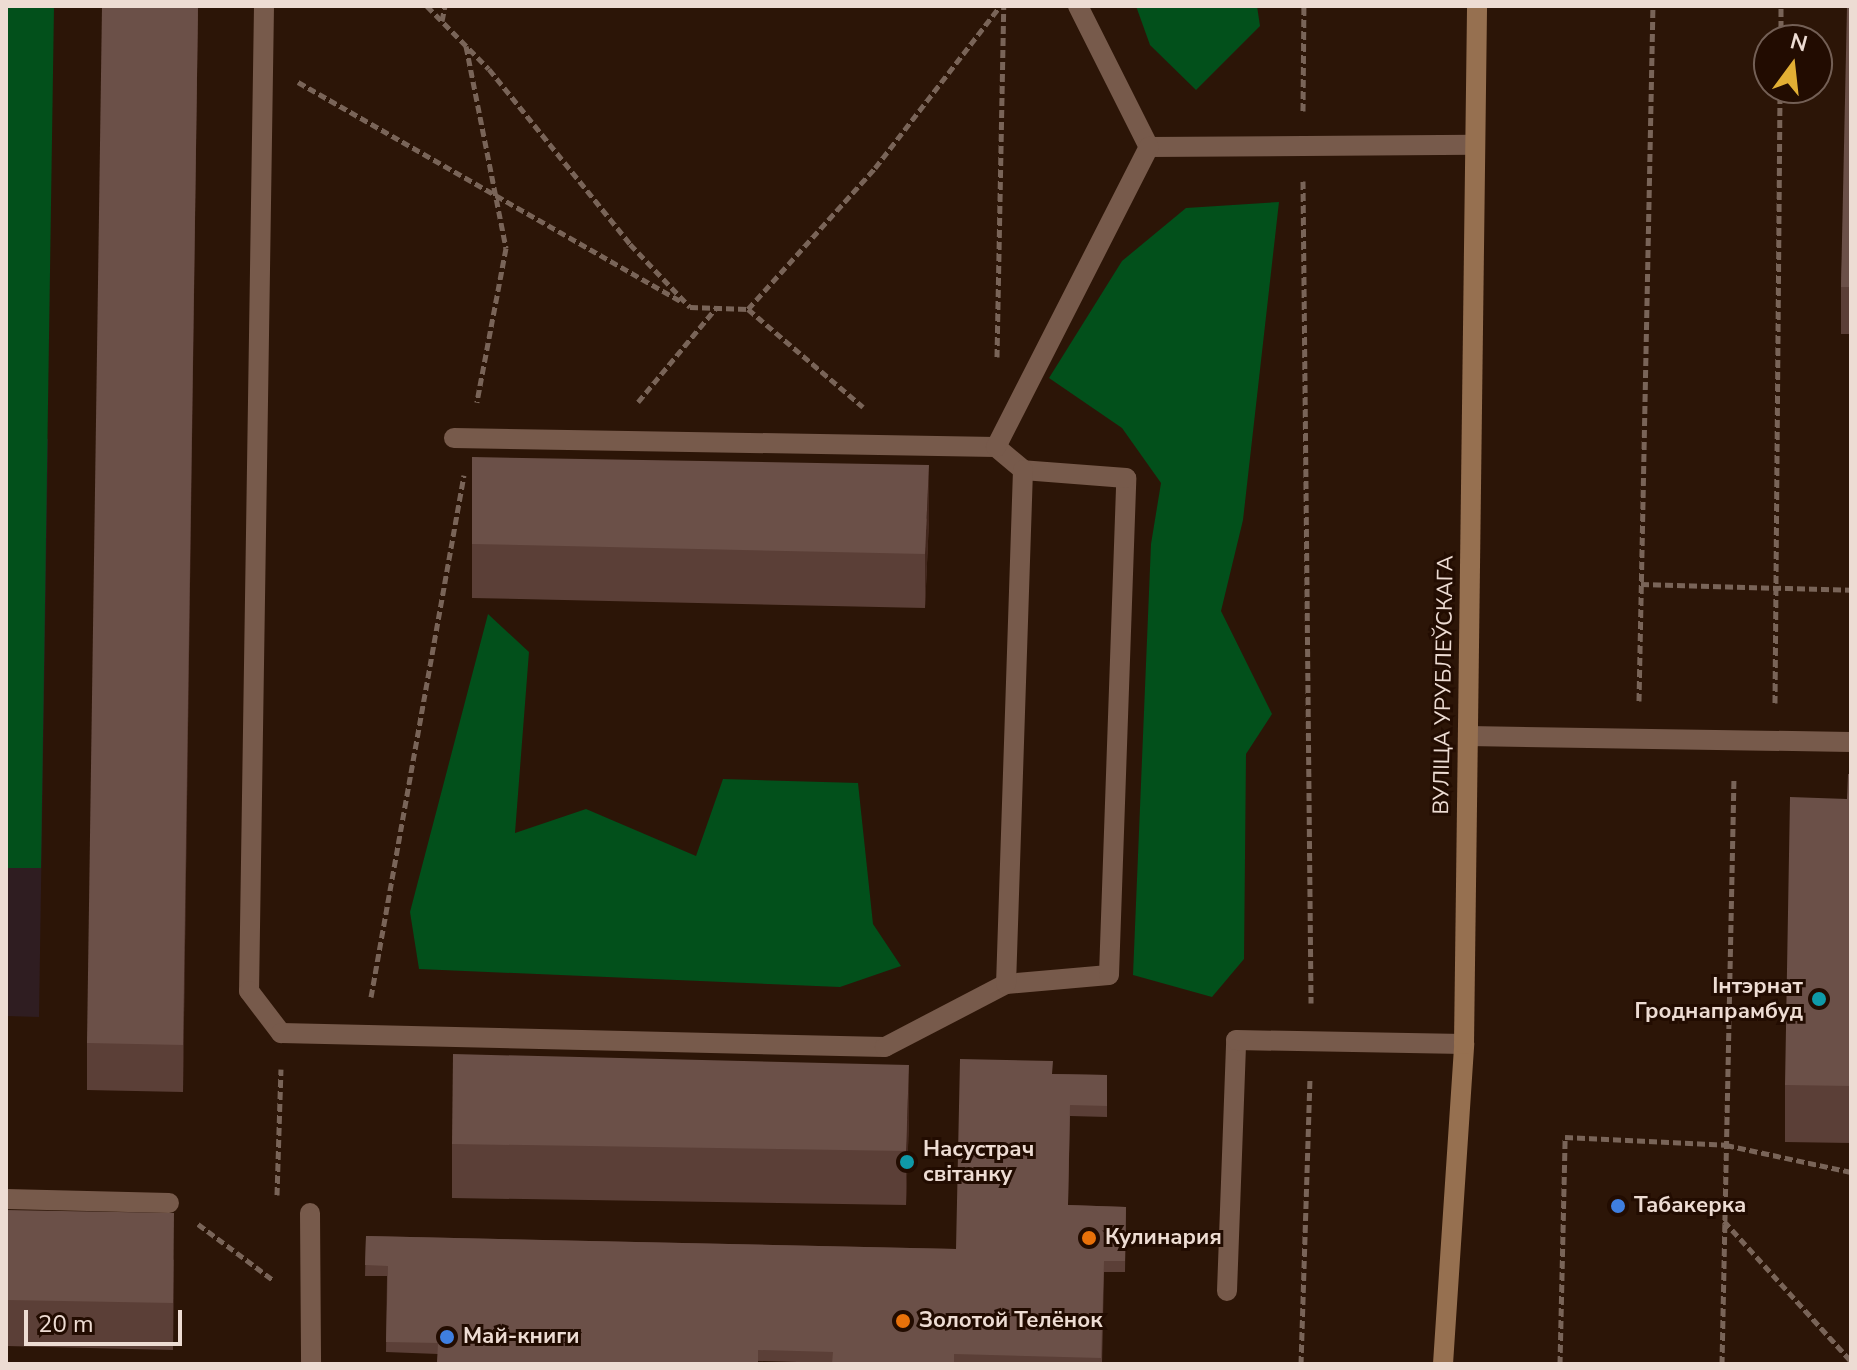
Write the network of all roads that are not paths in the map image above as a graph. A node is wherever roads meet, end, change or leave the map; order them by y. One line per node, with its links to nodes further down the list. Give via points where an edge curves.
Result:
1 (264, 6): 11 (lane, via 249,991 281,1033 885,1047)
2 (1078, 6): 5 (lane)
3 (1477, 6): 4 (main road, ВУЛІЦА УРУБЛЕЎСКАГА)
4 (1475, 145): 5 (lane, via 1303,142); 9 (main road, ВУЛІЦА УРУБЛЕЎСКАГА)
5 (1149, 147): 7 (lane)
6 (462, 439): 7 (lane)
7 (996, 447): 8 (lane)
8 (1023, 470): 11 (lane); 11 (lane, via 1126,478 1109,975)
9 (1468, 736): 10 (lane); 12 (main road, ВУЛІЦА УРУБЛЕЎСКАГА)
10 (1851, 742)
11 (1006, 984)
12 (1464, 1044): 16 (lane, via 1236,1040); 18 (main road, ВУЛІЦА УРУБЛЕЎСКАГА)
13 (6, 1199): 14 (lane)
14 (169, 1203)
15 (310, 1213): 17 (lane)
16 (1227, 1291)
17 (311, 1364)
18 (1443, 1364)

